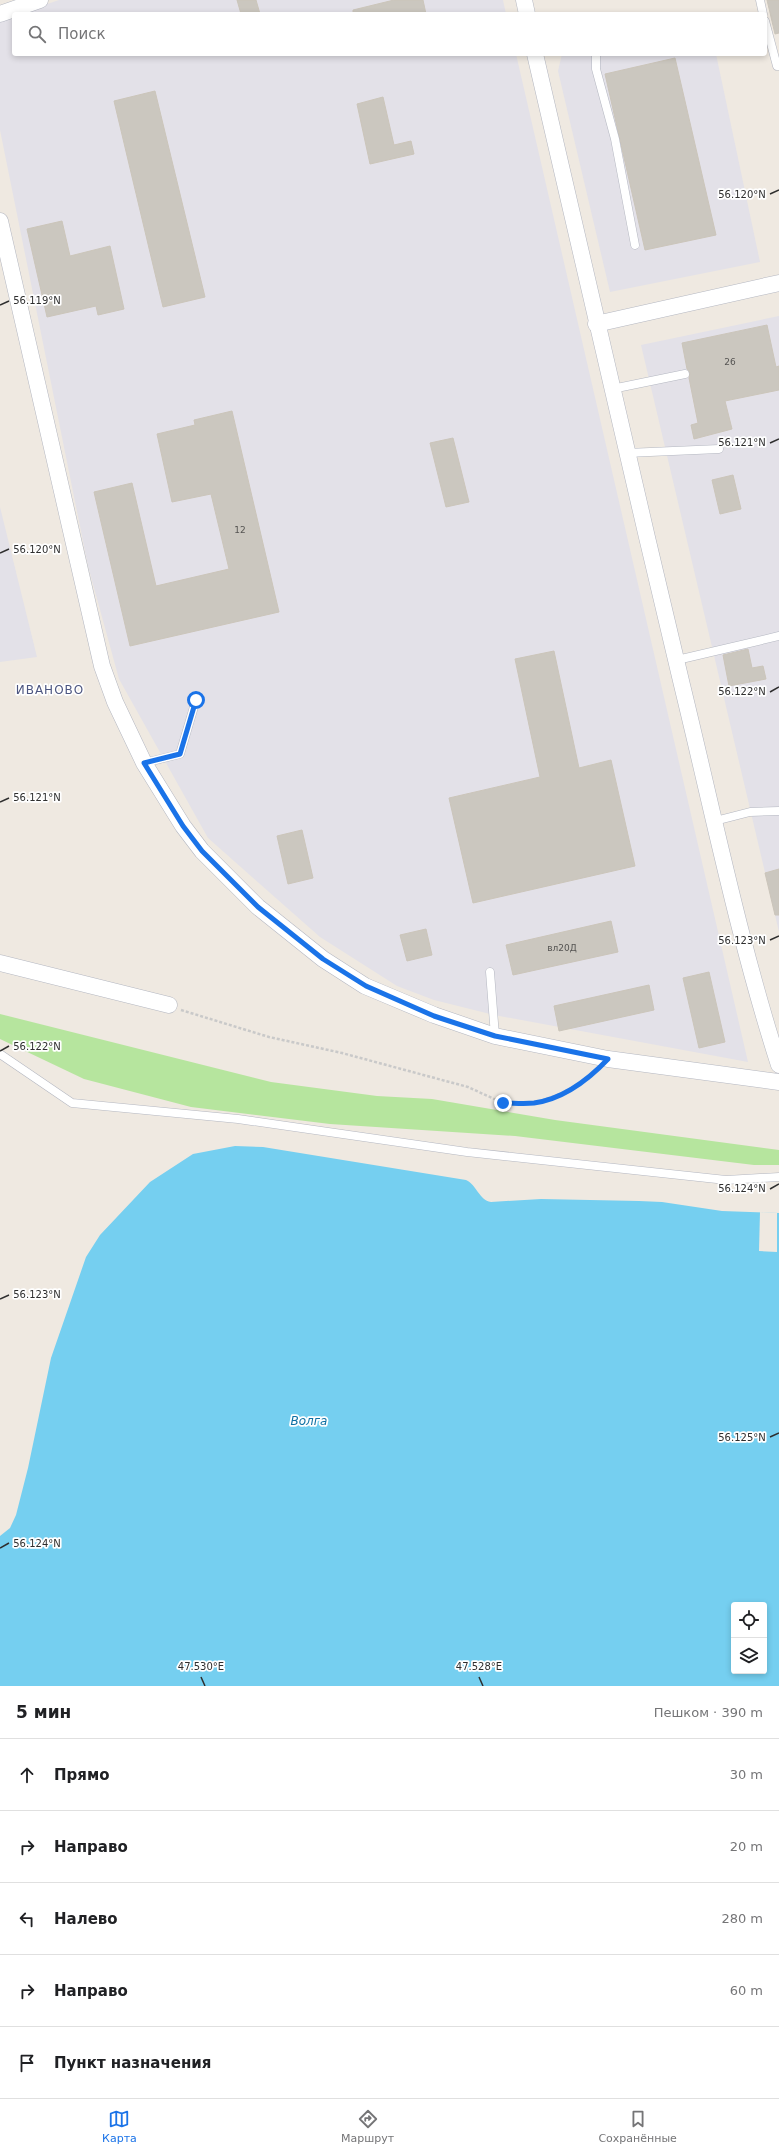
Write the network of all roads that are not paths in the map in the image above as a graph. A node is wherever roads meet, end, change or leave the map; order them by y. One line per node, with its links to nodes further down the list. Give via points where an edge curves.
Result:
1 (40, 0): 4 (street)
2 (524, 0): 5 (street)
3 (760, 0): 6 (lane)
4 (20, 3): 7 (street)
5 (527, 12)
6 (763, 12)
7 (0, 14)
8 (767, 29): 11 (lane, via 776,66)
9 (535, 56): 15 (street)
10 (596, 56): 13 (lane, via 596,69 615,139)
11 (779, 66)
12 (0, 221): 23 (street, via 102,666 115,702)
13 (635, 245)
14 (779, 283): 15 (street)
15 (596, 324): 17 (street)
16 (685, 374): 17 (lane)
17 (612, 389): 19 (street)
18 (719, 449): 19 (lane)
19 (627, 453): 21 (street)
20 (779, 636): 21 (lane)
21 (676, 660): 25 (street)
22 (196, 700): 23 (lane, via 180,754)
23 (144, 763): 29 (street, via 183,826 202,851 258,907 323,959 366,986 434,1016)
24 (779, 811): 25 (lane, via 750,812)
25 (715, 821): 31 (street, via 762,1012)
26 (0, 963): 28 (street)
27 (490, 972): 29 (lane)
28 (169, 1005)
29 (495, 1036): 32 (street, via 608,1059)
30 (0, 1054): 33 (lane, via 72,1103 238,1119 467,1152 719,1179)
31 (779, 1065)
32 (779, 1082)
33 (779, 1176)

